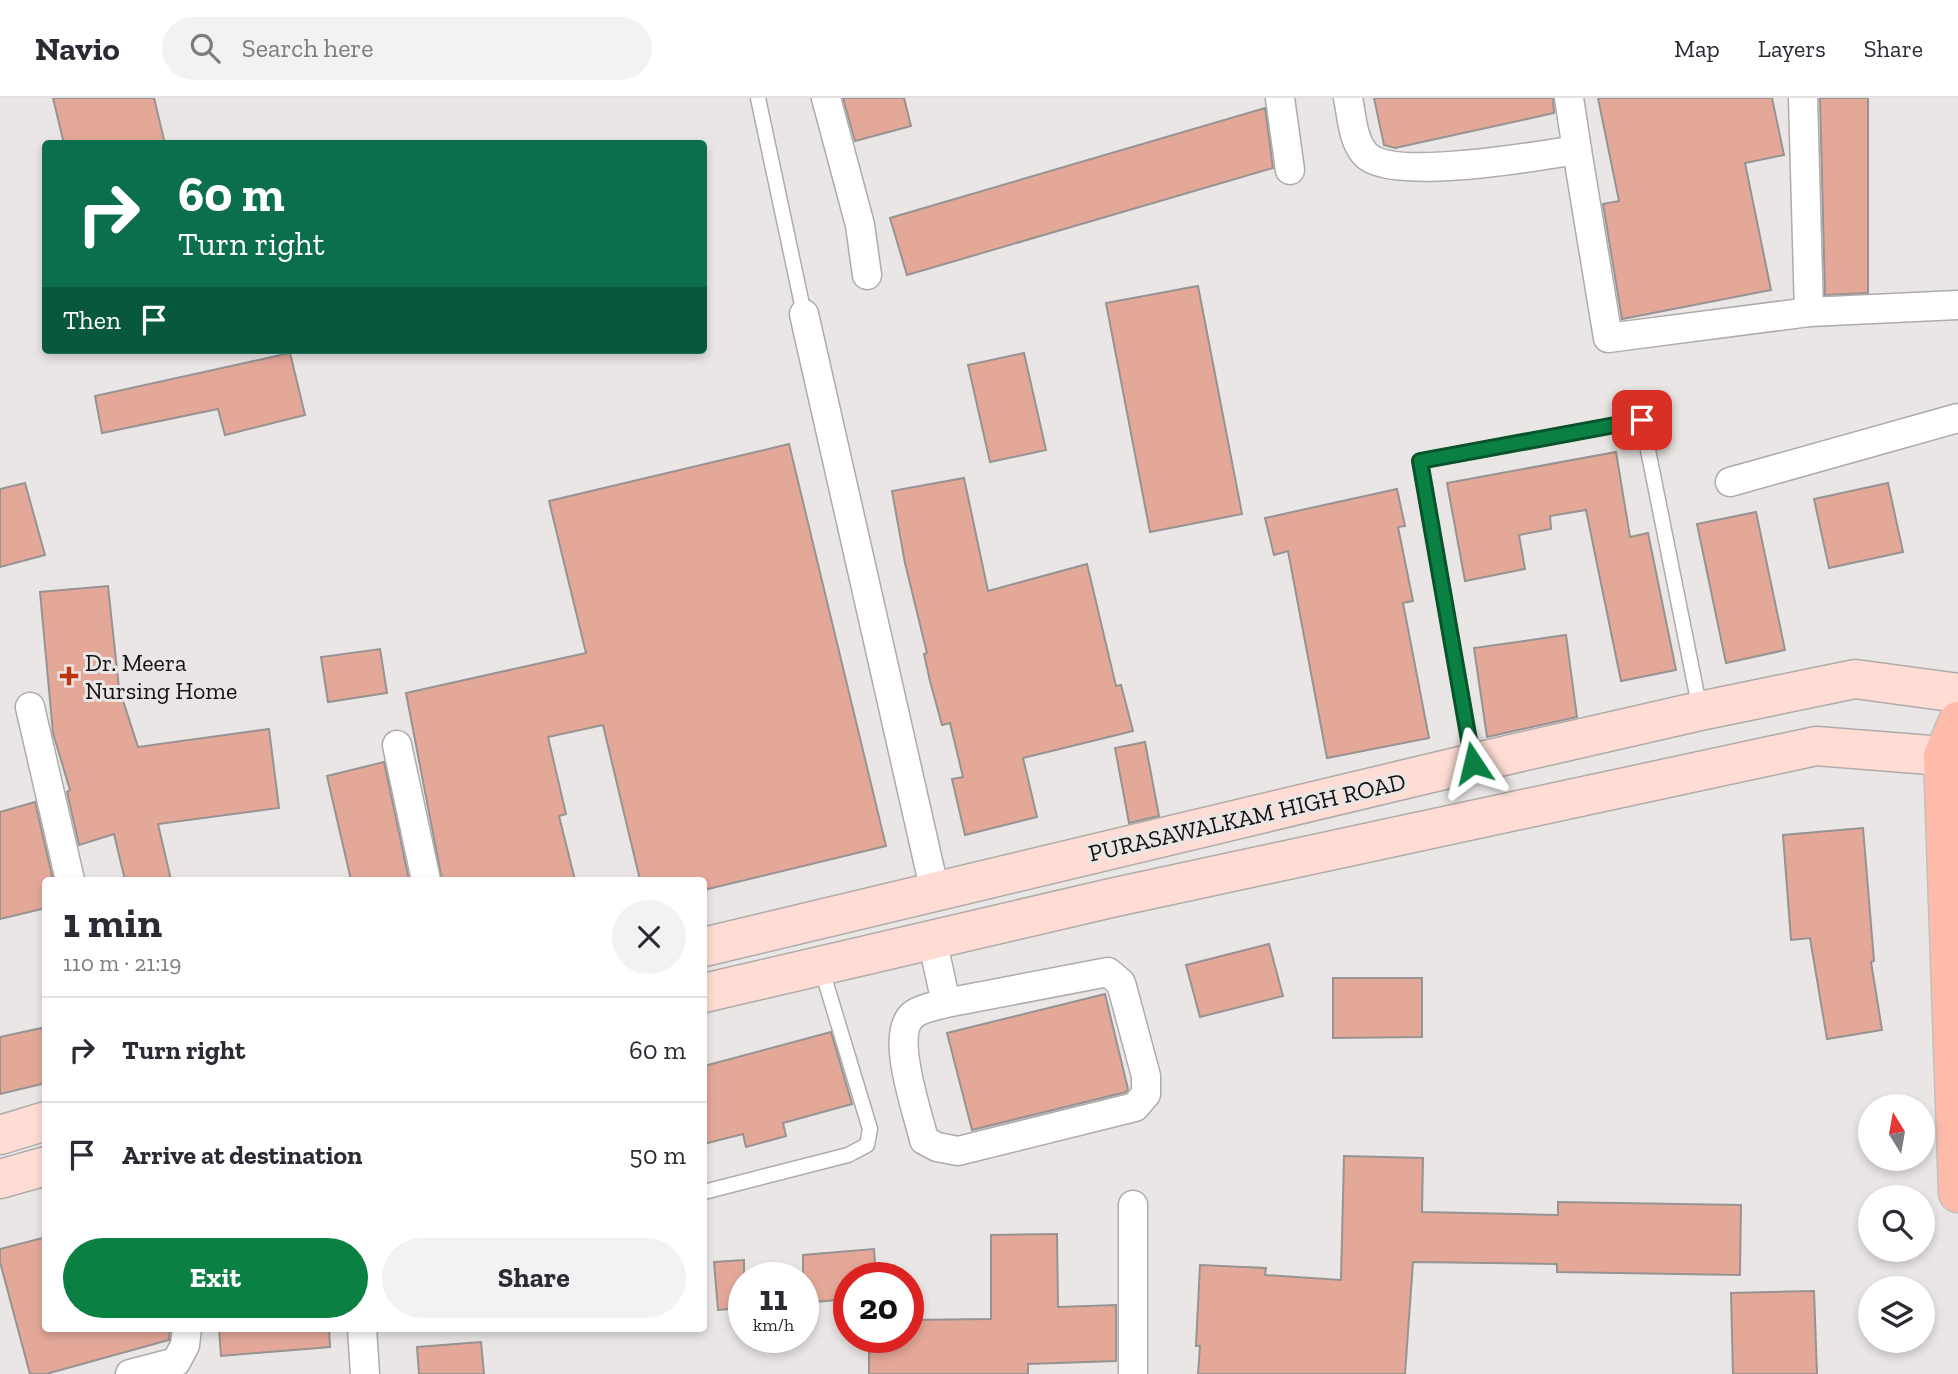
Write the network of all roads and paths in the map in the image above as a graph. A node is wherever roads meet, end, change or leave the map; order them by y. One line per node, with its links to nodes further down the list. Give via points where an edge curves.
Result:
1 (758, 98): 12 (lane)
2 (826, 98): 9 (street, via 860,225)
3 (1280, 98): 8 (street)
4 (1349, 98): 7 (street, via 1355,136 1366,154 1380,164 1478,166)
5 (1569, 98): 7 (street)
6 (1804, 98): 11 (street)
7 (1577, 150): 11 (street, via 1608,338)
8 (1290, 170)
9 (867, 275)
10 (1958, 305): 11 (street)
11 (1809, 312)
12 (804, 314): 24 (street)
13 (1958, 418): 14 (street)
14 (1730, 482)
15 (1958, 693): 17 (main road, PURASAWALKAM HIGH ROAD, via 1855,679)
16 (30, 707): 22 (street)
17 (1700, 711): 21 (main road, PURASAWALKAM HIGH ROAD); 21 (lane, via 1642,420 1420,461)
18 (1958, 721): 20 (main road)
19 (397, 745): 23 (street)
20 (1943, 756): 25 (main road, PURASAWALKAM HIGH ROAD, via 1816,746); 35 (main road)
21 (1473, 763): 24 (main road, PURASAWALKAM HIGH ROAD)
22 (69, 877)
23 (425, 877)
24 (935, 892): 26 (main road, PURASAWALKAM HIGH ROAD)
25 (932, 940): 27 (main road, PURASAWALKAM HIGH ROAD); 29 (street)
26 (707, 946)
27 (820, 966): 28 (main road, PURASAWALKAM HIGH ROAD); 34 (lane, via 870,1129 867,1145 848,1155)
28 (707, 992)
29 (946, 1003): 29 (street, via 1108,972 1121,984 1146,1076 1146,1094 1135,1108 958,1151 937,1146 924,1140 901,1045 904,1027 914,1014)
30 (42, 1122): 31 (main road)
31 (0, 1135)
32 (42, 1167): 33 (main road)
33 (0, 1179)
34 (707, 1191)
35 (1958, 1193)
36 (1133, 1205): 41 (street)
37 (187, 1332): 39 (street, via 186,1345 176,1362)
38 (362, 1332): 40 (street)
39 (130, 1374)
40 (365, 1374)
41 (1133, 1374)

